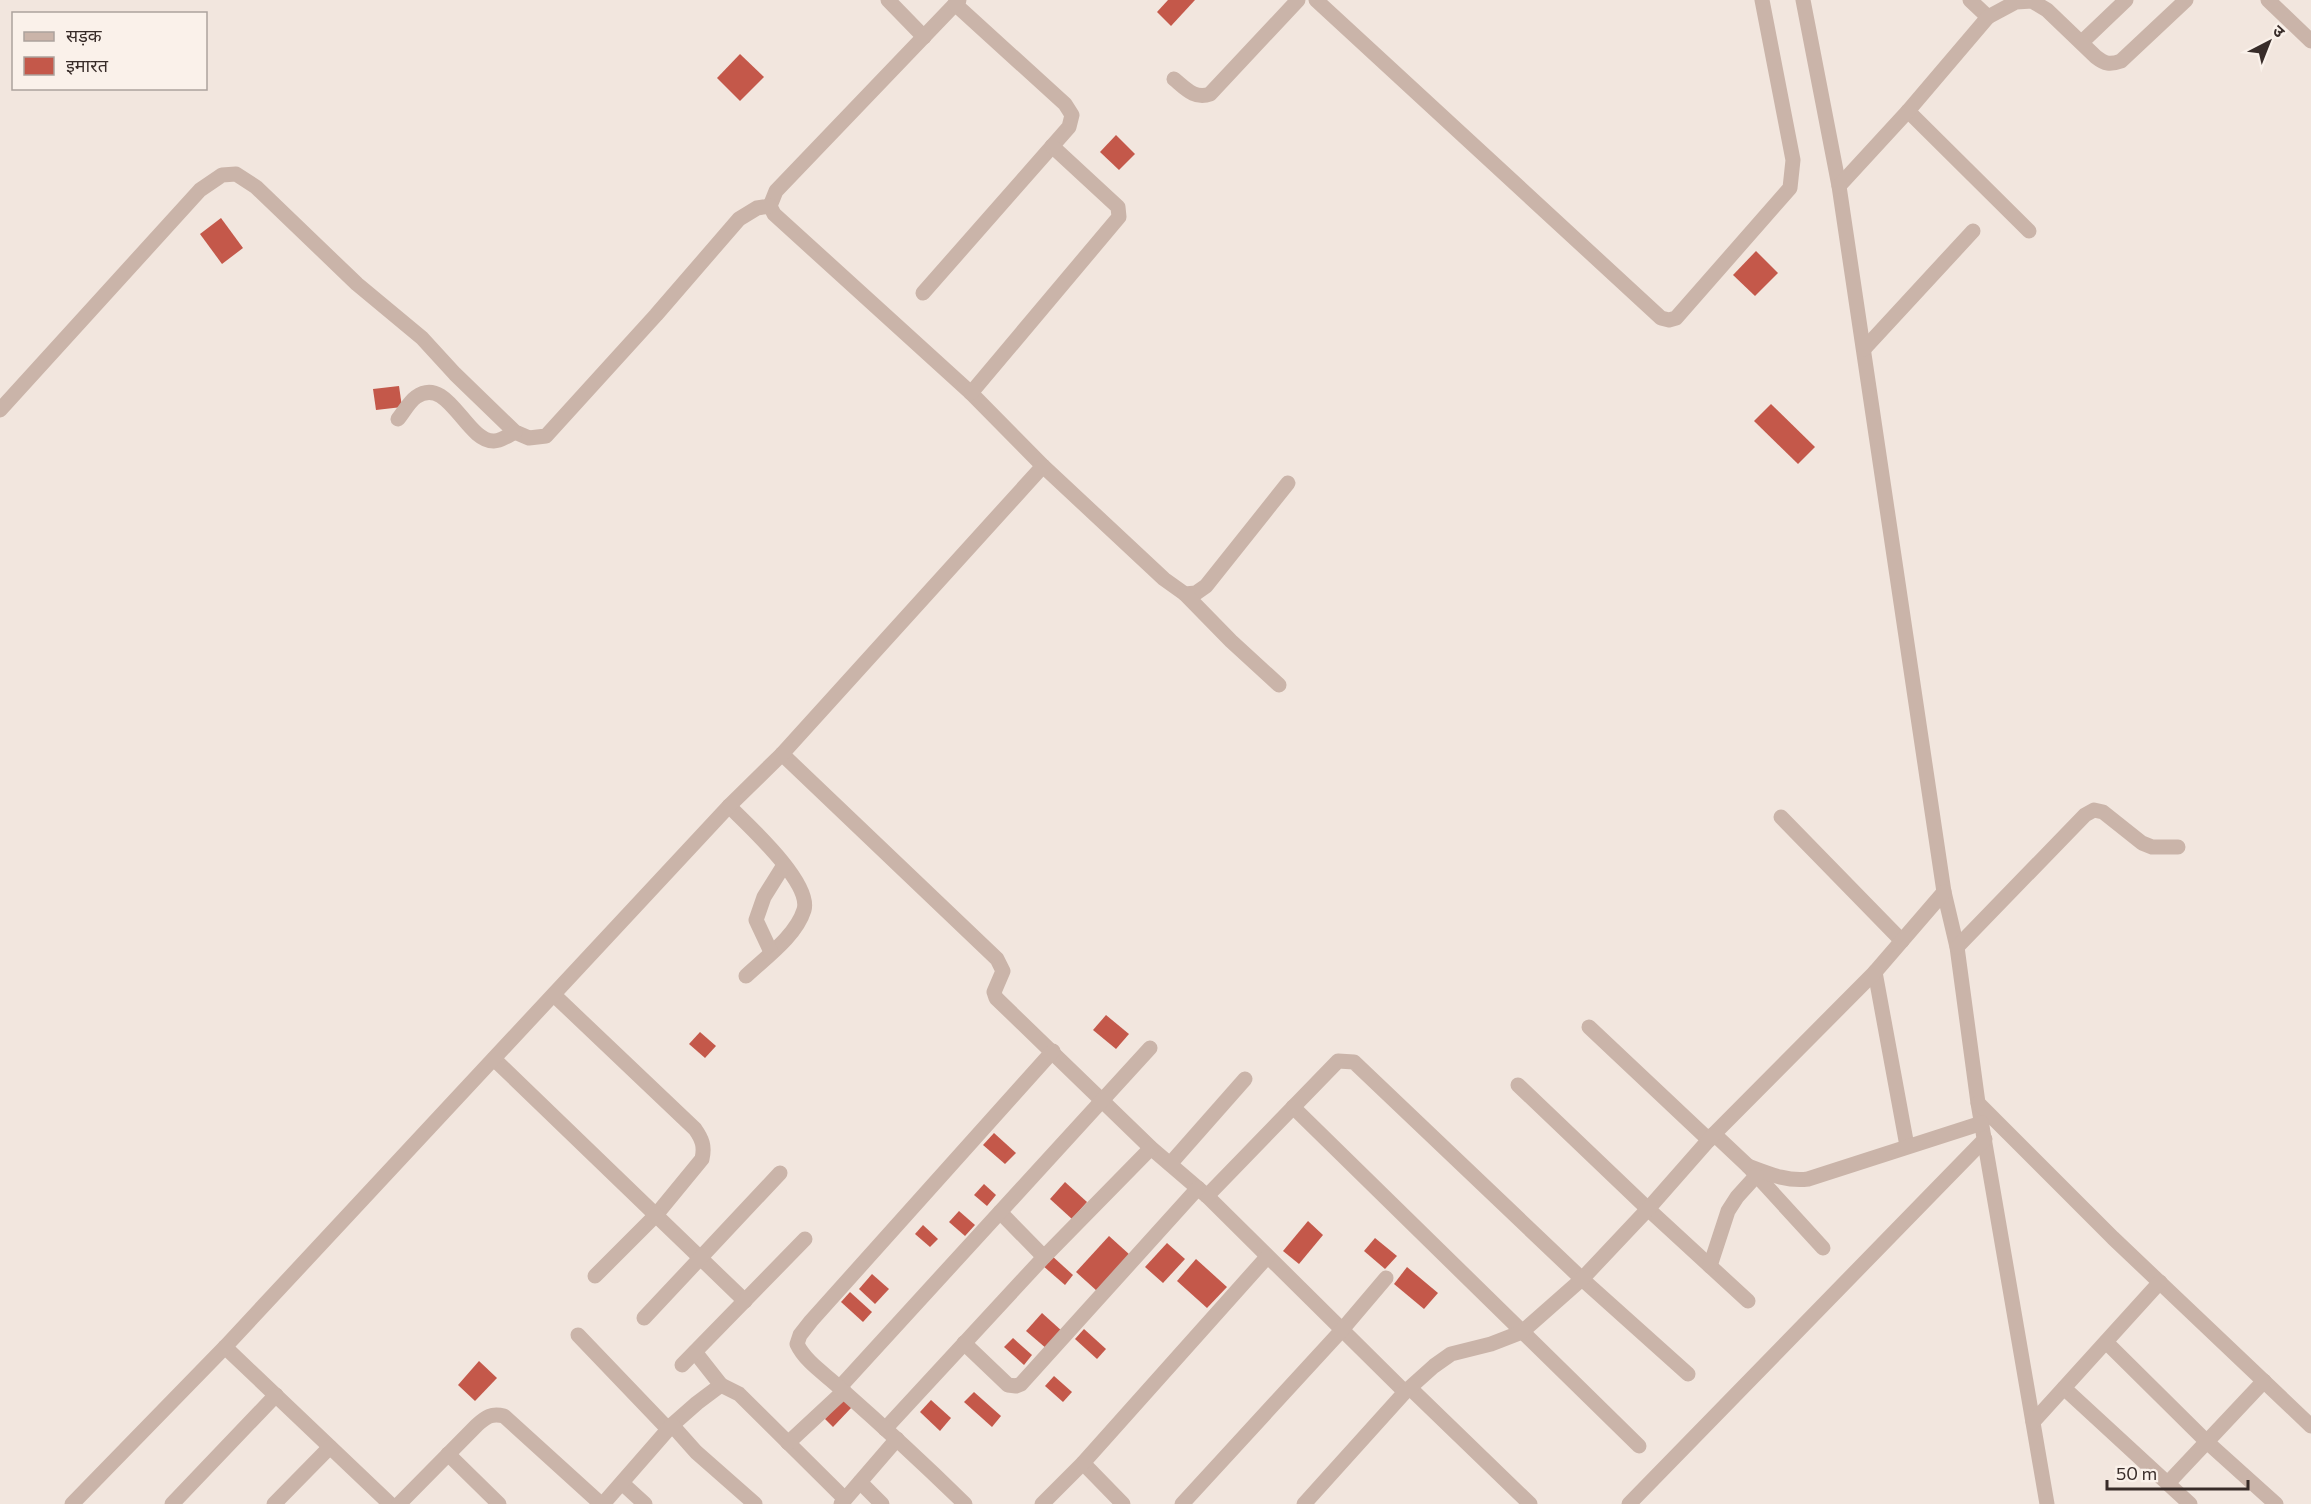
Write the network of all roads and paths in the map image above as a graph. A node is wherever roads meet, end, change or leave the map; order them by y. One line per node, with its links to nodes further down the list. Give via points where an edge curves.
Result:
1 (888, 0): 13 (street)
2 (1298, 0): 16 (street, via 1210,94 1193,94)
3 (1316, 0): 4 (street, via 1661,318 1669,320 1676,318 1790,188 1793,160)
4 (1762, 0)
5 (1803, 0): 19 (street)
6 (1970, 0): 12 (street)
7 (2126, 0): 15 (street)
8 (2186, 0): 15 (street, via 2121,61 2103,63)
9 (2268, 0): 14 (street)
10 (2023, 1): 12 (street); 15 (street, via 2032,1 2047,10)
11 (957, 2): 13 (street); 18 (street, via 1070,110 1069,127)
12 (1988, 17): 17 (street)
13 (924, 37): 20 (street, via 776,191)
14 (2311, 41)
15 (2082, 42)
16 (1174, 79)
17 (1908, 111): 19 (street); 22 (street)
18 (1052, 146): 23 (street); 25 (street, via 1118,207 1119,217)
19 (1839, 186): 24 (street)
20 (770, 206): 25 (street, via 779,220); 28 (street, via 757,208 739,219 546,436 530,438)
21 (1973, 231): 24 (street)
22 (2029, 231)
23 (923, 293)
24 (1864, 348): 38 (street)
25 (971, 393): 29 (street)
26 (0, 410): 28 (street, via 200,190 222,175 236,174 422,338)
27 (398, 419): 28 (street, via 416,398 436,394 456,408 476,434 486,440 496,441)
28 (515, 432)
29 (1043, 466): 31 (street); 33 (street)
30 (1288, 483): 31 (street, via 1206,586)
31 (1185, 594): 32 (street)
32 (1279, 685)
33 (782, 753): 34 (street); 47 (street, via 997,959 1003,971 994,992 996,998)
34 (729, 806): 37 (street); 44 (street)
35 (1781, 817): 39 (street)
36 (2178, 848): 40 (street, via 2142,843 2103,812 2094,810)
37 (784, 865): 41 (street, via 764,897 756,920); 41 (street, via 803,892 805,908 797,925)
38 (1944, 892): 39 (street); 40 (street)
39 (1902, 941): 42 (street)
40 (1957, 947): 52 (street)
41 (771, 952): 43 (street)
42 (1875, 972): 55 (street); 57 (street)
43 (746, 976)
44 (554, 995): 48 (street); 65 (street, via 701,1138 702,1159)
45 (1589, 1027): 55 (street)
46 (1149, 1048): 51 (street)
47 (1053, 1051): 51 (street); 91 (street, via 800,1335 797,1344 801,1353)
48 (494, 1059): 65 (street); 84 (street)
49 (1245, 1079): 59 (street)
50 (1518, 1085): 63 (street)
51 (1101, 1101): 58 (street); 64 (street)
52 (1978, 1103): 54 (street); 75 (street)
53 (1293, 1107): 62 (street); 74 (street, via 1338,1061 1354,1062); 80 (street)
54 (1982, 1123): 56 (street); 57 (street)
55 (1711, 1137): 60 (street); 63 (street)
56 (1985, 1139): 94 (street); 125 (street)
57 (1907, 1146): 60 (street, via 1796,1181)
58 (1151, 1148): 59 (street); 68 (street)
59 (1170, 1164): 62 (street)
60 (1752, 1171): 67 (street); 71 (street, via 1728,1211)
61 (780, 1173): 70 (street)
62 (1203, 1192): 69 (street); 83 (street, via 1021,1384 1008,1385)
63 (1648, 1209): 71 (street); 74 (street)
64 (1000, 1212): 68 (street); 91 (street)
65 (656, 1215): 70 (street); 72 (street)
66 (805, 1239): 76 (street)
67 (1823, 1248)
68 (1044, 1257): 83 (street)
69 (1267, 1257): 79 (street); 104 (street)
70 (700, 1258): 76 (street); 78 (street)
71 (1710, 1266): 77 (street)
72 (595, 1276)
73 (1386, 1278): 79 (street)
74 (1582, 1279): 80 (street); 87 (street)
75 (2160, 1282): 82 (street); 88 (street)
76 (745, 1300): 85 (street)
77 (1748, 1301)
78 (644, 1318)
79 (1341, 1331): 92 (street); 122 (street)
80 (1522, 1332): 92 (street, via 1451,1354); 101 (street)
81 (578, 1335): 96 (street)
82 (2106, 1342): 90 (street); 99 (street)
83 (964, 1343): 97 (street)
84 (225, 1347): 93 (street); 110 (street)
85 (695, 1352): 86 (street); 89 (street)
86 (682, 1365)
87 (1688, 1374)
88 (2264, 1381): 95 (street); 99 (street)
89 (721, 1385): 96 (street); 100 (street, via 739,1394)
90 (2064, 1388): 94 (street); 107 (street)
91 (842, 1389): 97 (street); 100 (street)
92 (1407, 1390): 123 (street); 124 (street)
93 (276, 1395): 102 (street); 111 (street)
94 (2033, 1422): 126 (street)
95 (2311, 1426)
96 (670, 1427): 106 (street); 117 (street)
97 (885, 1429): 98 (street)
98 (897, 1439): 105 (street); 119 (street)
99 (2207, 1442): 107 (street); 128 (street)
100 (788, 1443): 109 (street)
101 (1639, 1446)
102 (330, 1447): 108 (street); 112 (street)
103 (448, 1454): 113 (street); 114 (street); 115 (street, via 487,1416 504,1416)
104 (1083, 1463): 120 (street); 121 (street)
105 (860, 1482): 109 (street); 118 (street)
106 (622, 1483): 115 (street); 116 (street)
107 (2168, 1483): 127 (street)
108 (381, 1501)
109 (843, 1502)
110 (72, 1504)
111 (172, 1504)
112 (274, 1504)
113 (399, 1504)
114 (500, 1504)
115 (602, 1504)
116 (645, 1504)
117 (755, 1504)
118 (882, 1504)
119 (965, 1504)
120 (1042, 1504)
121 (1124, 1504)
122 (1182, 1504)
123 (1304, 1504)
124 (1530, 1504)
125 (1629, 1504)
126 (2047, 1504)
127 (2190, 1504)
128 (2276, 1504)

